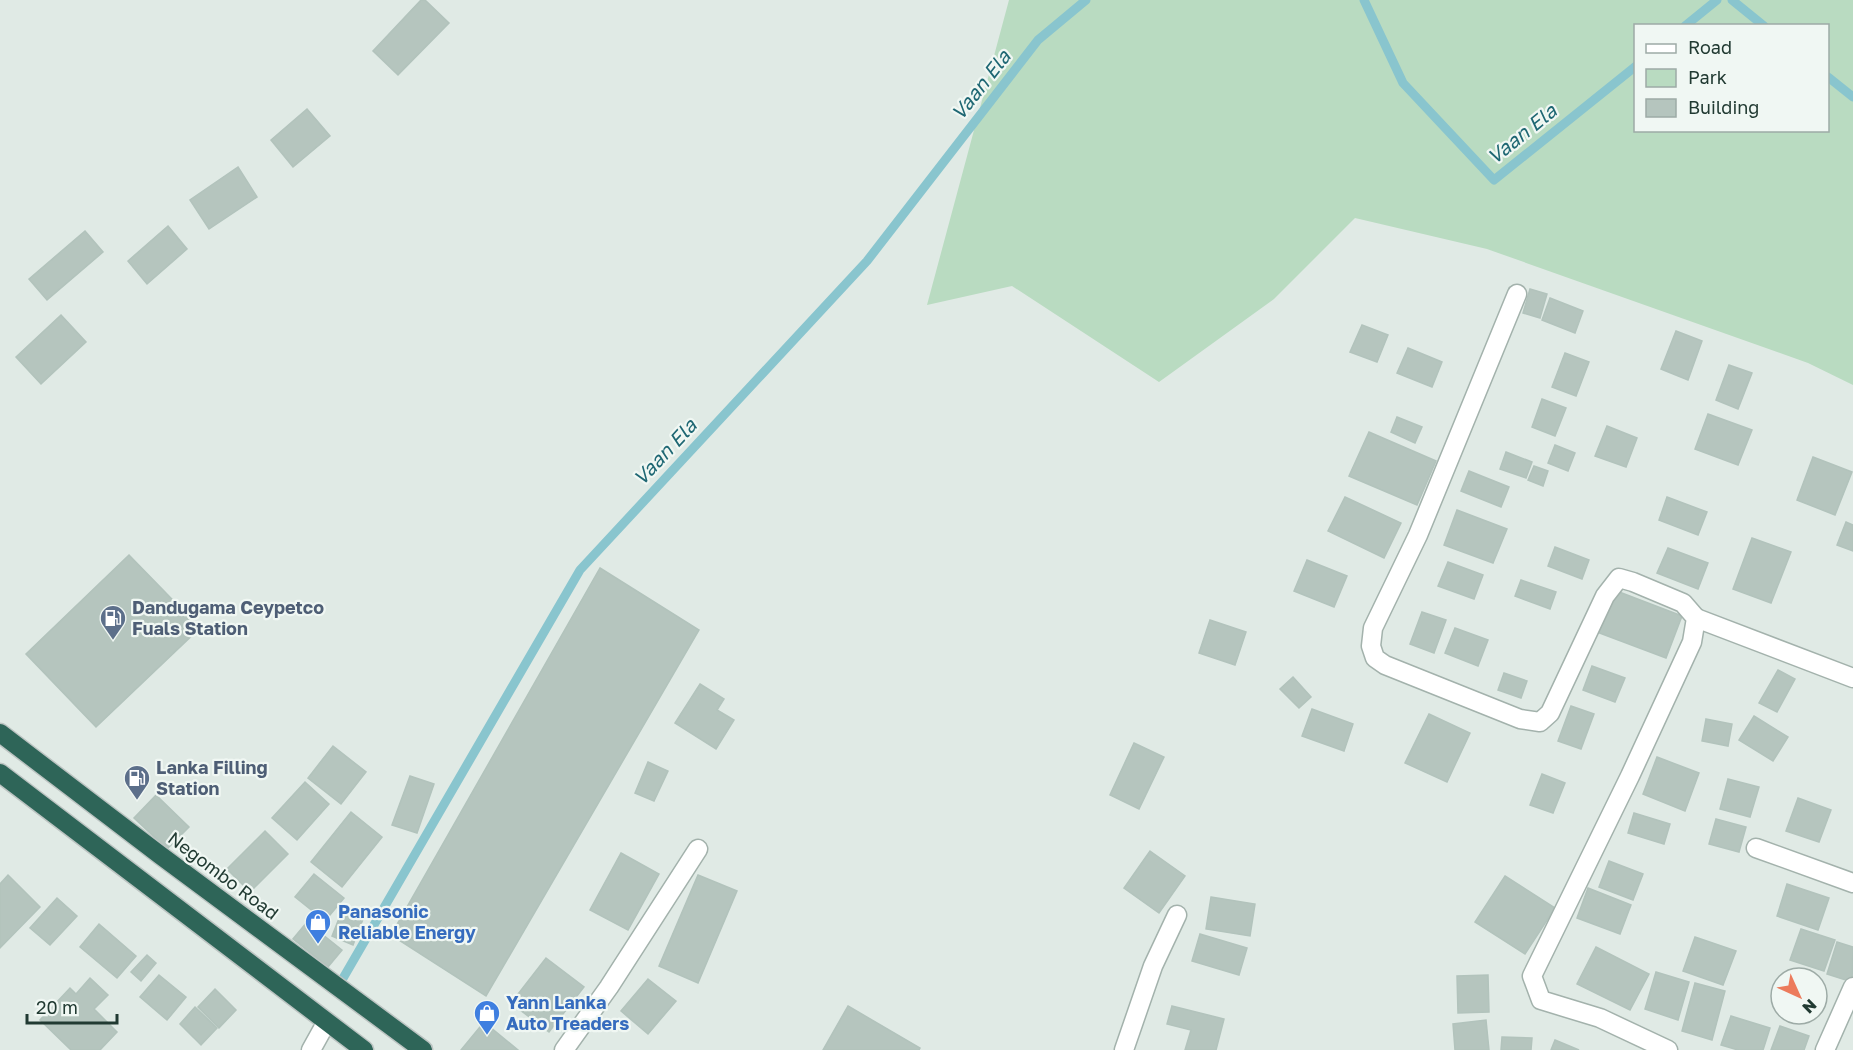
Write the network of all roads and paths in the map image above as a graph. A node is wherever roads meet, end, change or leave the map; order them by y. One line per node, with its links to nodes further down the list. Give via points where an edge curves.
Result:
1 (1517, 294): 2 (street, via 1418,535 1373,628 1371,646 1375,658 1520,719 1540,722 1550,713 1605,596 1619,578 1683,603)
2 (1696, 618): 3 (street); 17 (street, via 1692,642 1532,976 1541,1000 1600,1018)
3 (1853, 678)
4 (0, 733): 14 (highway, Negombo Road)
5 (0, 773): 11 (highway)
6 (1756, 848): 8 (street)
7 (698, 849): 15 (street)
8 (1853, 883)
9 (1177, 915): 16 (street, via 1153,966)
10 (1853, 987): 18 (street)
11 (326, 1023): 12 (street); 13 (highway)
12 (311, 1050)
13 (364, 1050)
14 (423, 1050)
15 (564, 1050)
16 (1124, 1050)
17 (1668, 1050)
18 (1825, 1050)

